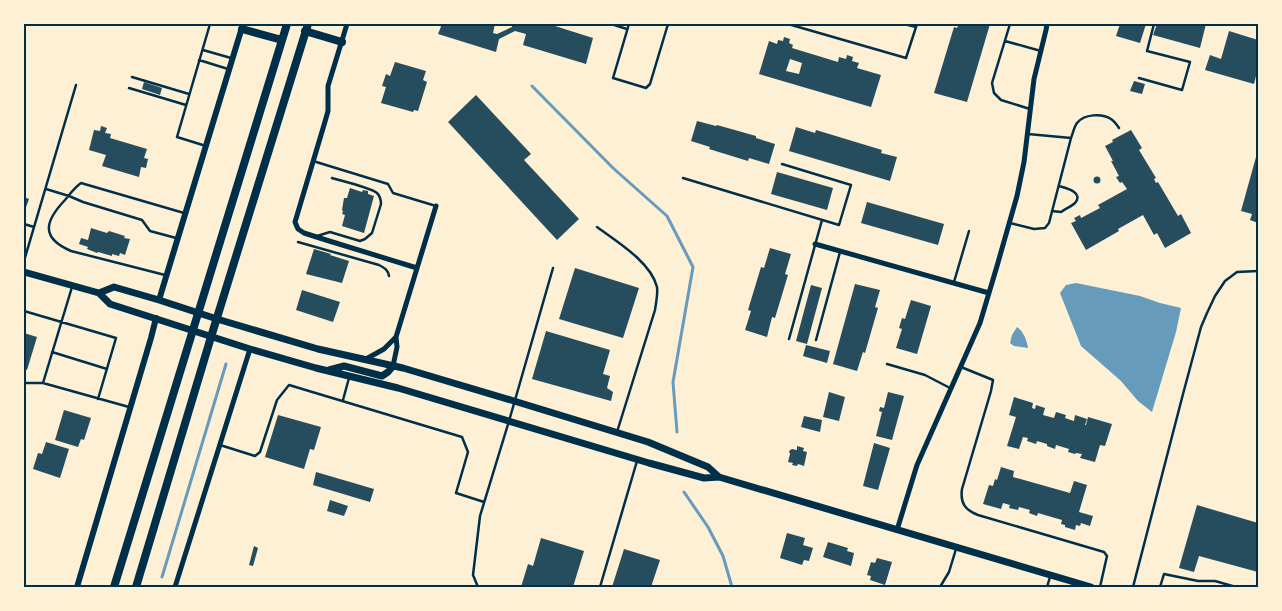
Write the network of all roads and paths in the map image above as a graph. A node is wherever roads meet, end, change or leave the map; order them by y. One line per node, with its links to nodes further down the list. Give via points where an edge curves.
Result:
1 (25, 24): 17 (lane)
2 (210, 24): 23 (lane)
3 (287, 24): 20 (main road)
4 (347, 24): 22 (street)
5 (418, 24): 6 (lane)
6 (427, 24)
7 (612, 24): 19 (lane)
8 (629, 24): 19 (lane)
9 (668, 24): 19 (lane, via 646,88 613,78)
10 (788, 24): 16 (lane, via 906,58)
11 (904, 24): 16 (lane)
12 (1010, 24): 21 (lane)
13 (1048, 24): 24 (street)
14 (1154, 24): 29 (lane, via 1147,51 1190,62 1182,90)
15 (243, 26): 20 (main road); 25 (street)
16 (917, 26)
17 (24, 28)
18 (307, 28): 22 (main road); 75 (main road)
19 (627, 29)
20 (282, 40): 73 (main road)
21 (1004, 41): 24 (lane); 34 (lane, via 992,83 994,93 1001,100)
22 (342, 42): 39 (street, via 328,86 328,111)
23 (202, 49): 25 (lane); 26 (lane)
24 (1041, 51): 34 (street)
25 (233, 58): 27 (street)
26 (199, 60): 27 (lane); 32 (lane)
27 (229, 69): 38 (street)
28 (132, 77): 32 (lane)
29 (1139, 78)
30 (76, 85): 44 (lane)
31 (129, 88): 33 (lane)
32 (189, 94): 33 (lane)
33 (186, 105): 38 (lane, via 177,137)
34 (1030, 109): 36 (street)
35 (1119, 128): 37 (lane, via 1103,116 1092,116 1077,123)
36 (1028, 134): 37 (lane); 50 (street)
37 (1071, 138): 43 (lane)
38 (206, 146): 48 (street)
39 (313, 161): 46 (lane, via 388,184 393,193); 55 (street, via 295,222 298,229)
40 (782, 164): 49 (lane, via 851,185 838,225)
41 (332, 178): 55 (lane, via 373,191 380,197 381,204 372,233 366,240 330,232)
42 (683, 178): 49 (lane)
43 (1059, 186): 47 (lane); 47 (lane, via 1072,190 1077,198 1061,212)
44 (46, 188): 45 (lane); 52 (lane)
45 (69, 196): 48 (lane, via 81,184); 56 (lane, via 142,220 150,230); 65 (lane, via 50,219 49,234 54,241 71,251)
46 (436, 206): 61 (street)
47 (1052, 210): 50 (lane, via 1045,228 1034,229)
48 (185, 213): 56 (street)
49 (822, 220): 58 (lane)
50 (1010, 223): 70 (street)
51 (24, 224): 52 (lane)
52 (34, 227): 60 (lane)
53 (596, 227): 99 (lane, via 626,247 649,269 657,289 655,310)
54 (969, 231): 67 (lane)
55 (315, 237): 61 (street)
56 (178, 238): 65 (street)
57 (298, 242): 66 (lane, via 379,266 388,271)
58 (815, 244): 59 (street); 80 (lane)
59 (840, 251): 67 (street); 81 (lane)
60 (24, 261)
61 (417, 268): 79 (street)
62 (553, 268): 96 (lane)
63 (1258, 271): 117 (lane, via 1237,272 1225,281 1207,313)
64 (24, 272): 68 (main road)
65 (166, 275): 71 (street)
66 (389, 276)
67 (953, 283): 70 (street)
68 (73, 286): 69 (main road); 76 (lane)
69 (99, 293): 71 (main road, via 114,287); 74 (main road, via 110,304)
70 (989, 293): 87 (street)
71 (159, 300): 73 (main road)
72 (24, 311): 76 (lane)
73 (199, 314): 75 (main road); 77 (main road)
74 (156, 318): 77 (main road); 97 (street)
75 (217, 319): 78 (main road); 84 (main road)
76 (62, 322): 83 (lane); 88 (lane, via 116,338)
77 (193, 331): 78 (main road); 108 (main road)
78 (211, 336): 82 (main road); 109 (main road)
79 (396, 337): 84 (street); 86 (street)
80 (789, 340)
81 (816, 340)
82 (250, 349): 89 (main road); 100 (street)
83 (52, 352): 88 (lane); 91 (lane)
84 (366, 360): 86 (main road)
85 (887, 364): 93 (lane, via 925,375)
86 (393, 366): 89 (main road, via 382,376 344,366); 96 (main road)
87 (961, 368): 93 (street); 116 (lane, via 993,380 962,489 965,508 978,515 1104,552 1107,556)
88 (107, 369): 94 (lane)
89 (326, 370): 90 (main road)
90 (349, 376): 95 (lane); 98 (main road)
91 (43, 383): 92 (lane); 94 (lane)
92 (24, 385)
93 (951, 389): 104 (street, via 917,465)
94 (98, 399): 97 (lane)
95 (343, 400): 100 (lane, via 289,385 277,400 260,452 255,456); 103 (lane, via 462,437 468,452 456,493)
96 (514, 401): 98 (lane); 99 (main road)
97 (130, 408): 107 (street)
98 (509, 421): 101 (main road); 103 (lane)
99 (617, 433): 102 (main road, via 708,467)
100 (219, 445): 110 (street)
101 (638, 460): 102 (main road, via 704,478); 112 (lane)
102 (719, 477): 104 (main road)
103 (484, 502): 111 (lane, via 473,575)
104 (897, 530): 105 (main road)
105 (956, 548): 106 (main road); 113 (lane, via 949,572)
106 (1051, 575): 114 (lane); 115 (main road)
107 (77, 587)
108 (114, 587)
109 (136, 587)
110 (175, 587)
111 (478, 587)
112 (600, 587)
113 (940, 587)
114 (1047, 587)
115 (1091, 587)
116 (1100, 587)
117 (1132, 587)
118 (1160, 587): 119 (lane, via 1164,574)
119 (1236, 587)

